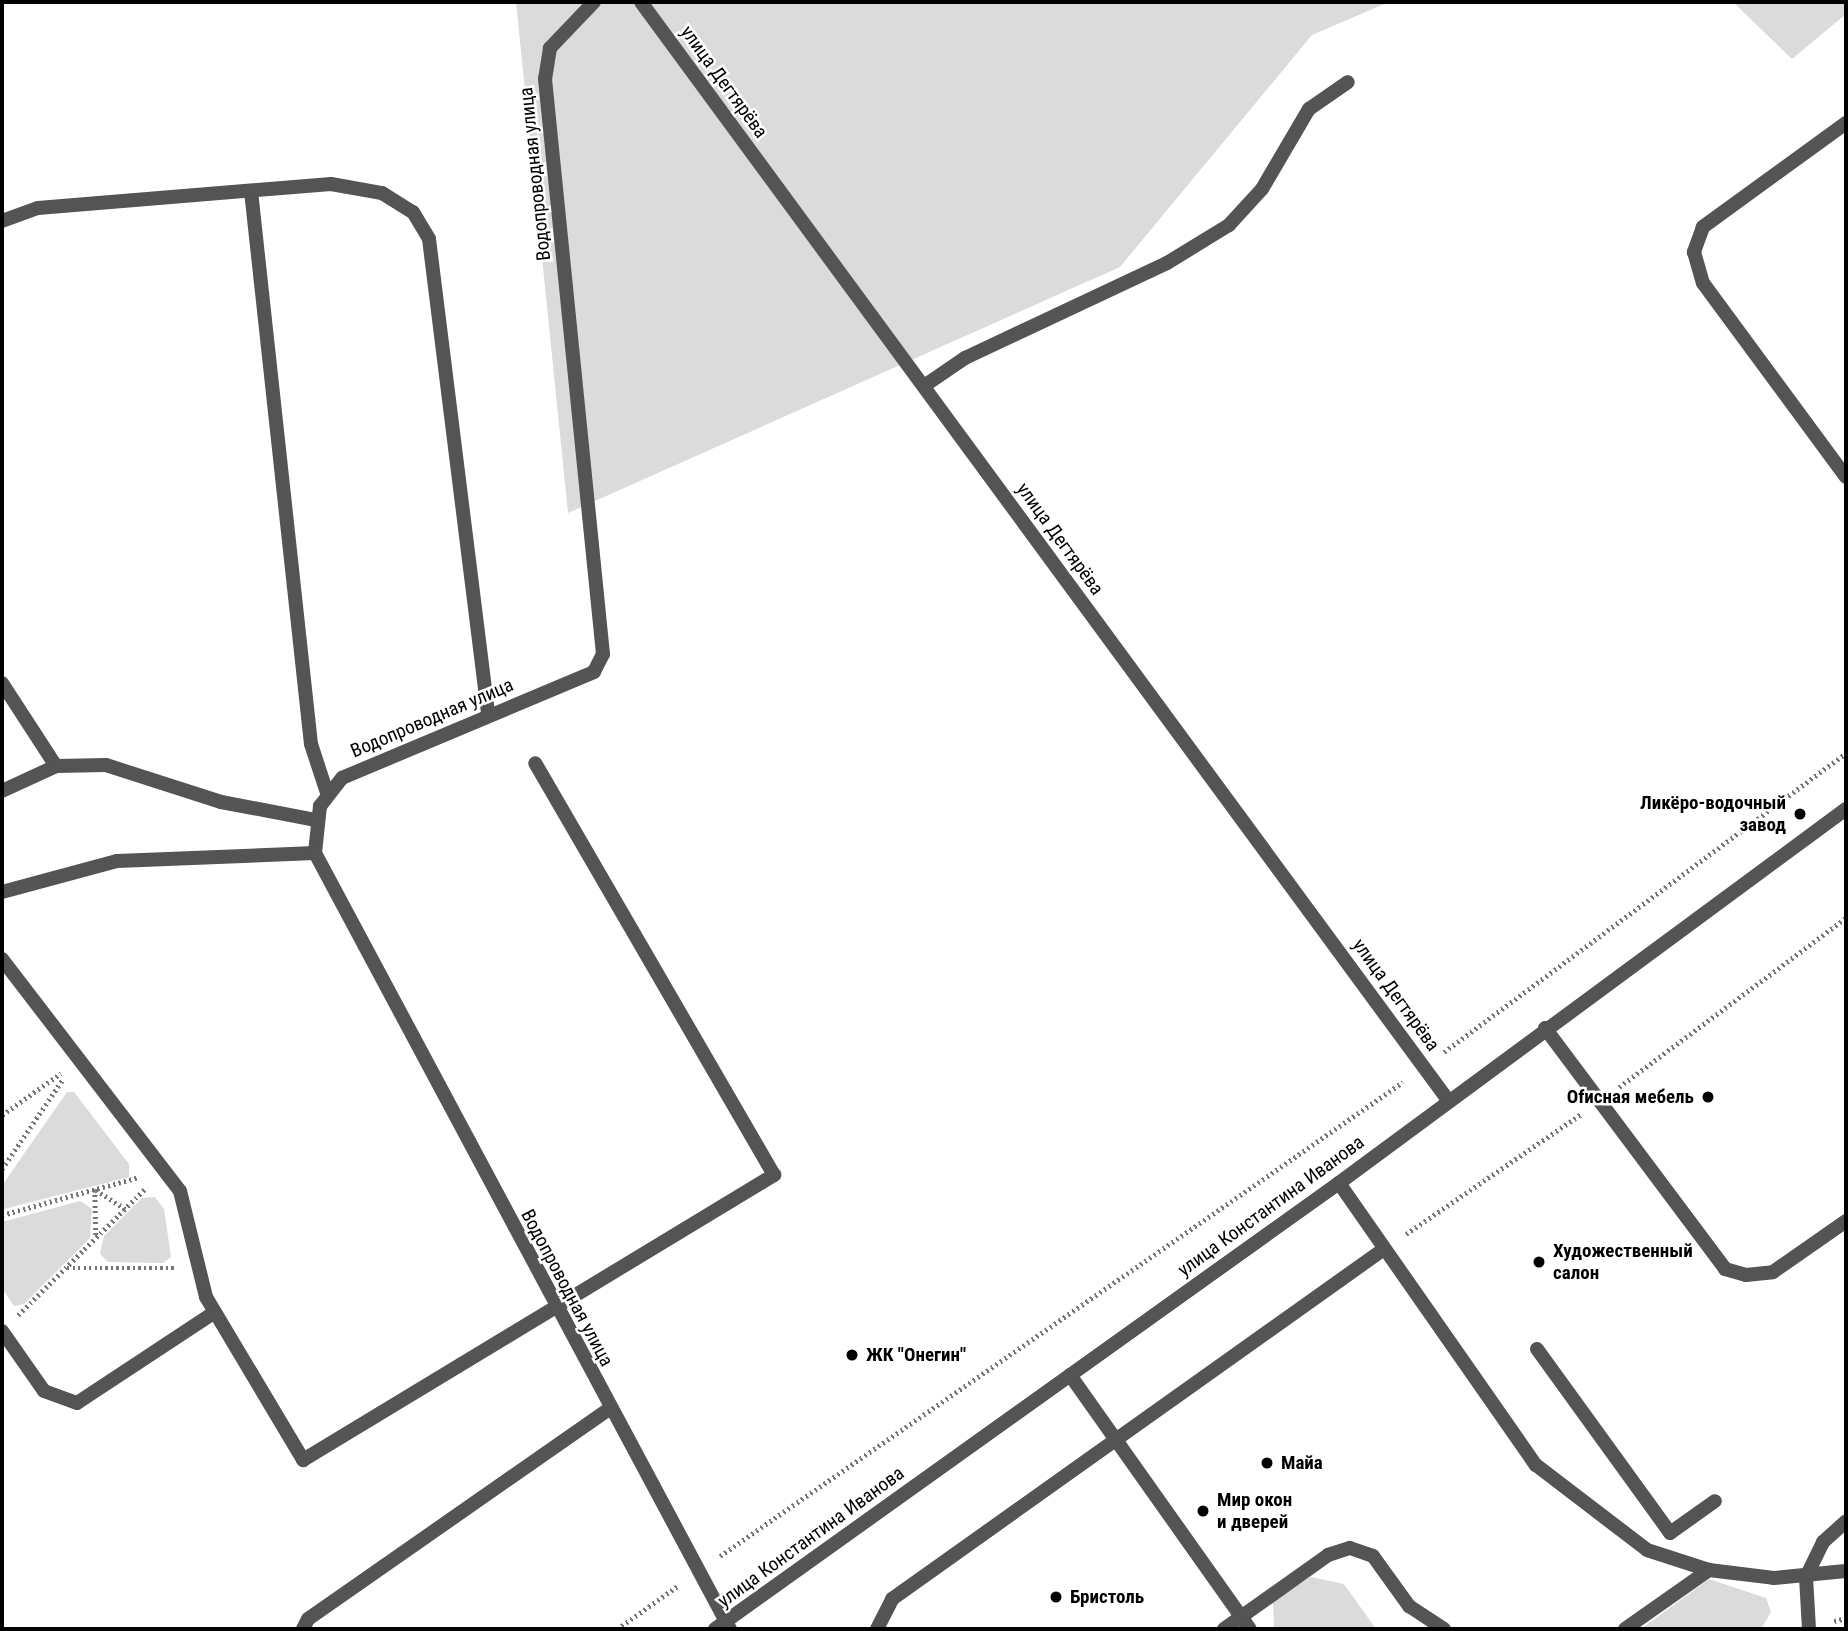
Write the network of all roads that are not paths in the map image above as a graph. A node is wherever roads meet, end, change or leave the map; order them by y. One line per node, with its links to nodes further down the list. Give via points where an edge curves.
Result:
1 (594, 2): 10 (street, Водопроводная улица, via 550,48 545,79 603,654 594,672)
2 (641, 2): 7 (street, улица Дегтярёва)
3 (1348, 82): 7 (street, via 1309,109 1262,189 1228,225 1167,263 965,358)
4 (1846, 123): 8 (street, via 1703,227 1694,252 1703,283)
5 (251, 191): 6 (street, via 38,208); 10 (street, via 331,184 382,193 413,212 429,239); 14 (street, via 311,744)
6 (2, 221)
7 (923, 386): 21 (street, улица Дегтярёва)
8 (1846, 477)
9 (2, 683): 12 (street)
10 (488, 715): 14 (street, Водопроводная улица, via 363,766)
11 (535, 763): 25 (street, via 774,1175)
12 (56, 766): 13 (street); 16 (street, via 106,765 220,802)
13 (2, 791)
14 (327, 793): 16 (street, Водопроводная улица)
15 (1846, 809): 20 (street, улица Константина Иванова)
16 (316, 820): 17 (street, Водопроводная улица)
17 (315, 853): 18 (street, via 117,861); 25 (street, Водопроводная улица)
18 (2, 892)
19 (2, 959): 26 (street, via 164,1170 189,1213 197,1268)
20 (1545, 1028): 21 (street, улица Константина Иванова); 23 (street, via 1725,1269 1746,1276 1773,1272)
21 (1447, 1099): 22 (street, улица Константина Иванова)
22 (1339, 1183): 24 (street); 29 (street, улица Константина Иванова)
23 (1846, 1221)
24 (1384, 1249): 31 (street); 35 (street, via 1536,1465)
25 (554, 1305): 26 (street, via 303,1460); 30 (street, Водопроводная улица)
26 (215, 1312): 27 (street, via 77,1403 44,1391)
27 (2, 1331)
28 (1536, 1349): 34 (street)
29 (1070, 1375): 31 (street); 40 (street, улица Константина Иванова)
30 (610, 1409): 40 (street, Водопроводная улица); 41 (street, via 308,1619)
31 (1116, 1440): 39 (street); 42 (street, via 892,1599)
32 (1715, 1501): 34 (street)
33 (1846, 1521): 38 (street, via 1823,1542)
34 (1670, 1533): 35 (street)
35 (1647, 1550): 36 (street)
36 (1709, 1570): 38 (street); 46 (street)
37 (1846, 1571): 38 (street)
38 (1806, 1577): 47 (street)
39 (1242, 1616): 43 (street); 44 (street); 45 (street, via 1328,1555 1350,1548 1373,1556 1409,1606)
40 (723, 1627)
41 (303, 1629)
42 (877, 1629)
43 (1224, 1629)
44 (1250, 1629)
45 (1444, 1629)
46 (1625, 1629)
47 (1809, 1629)

